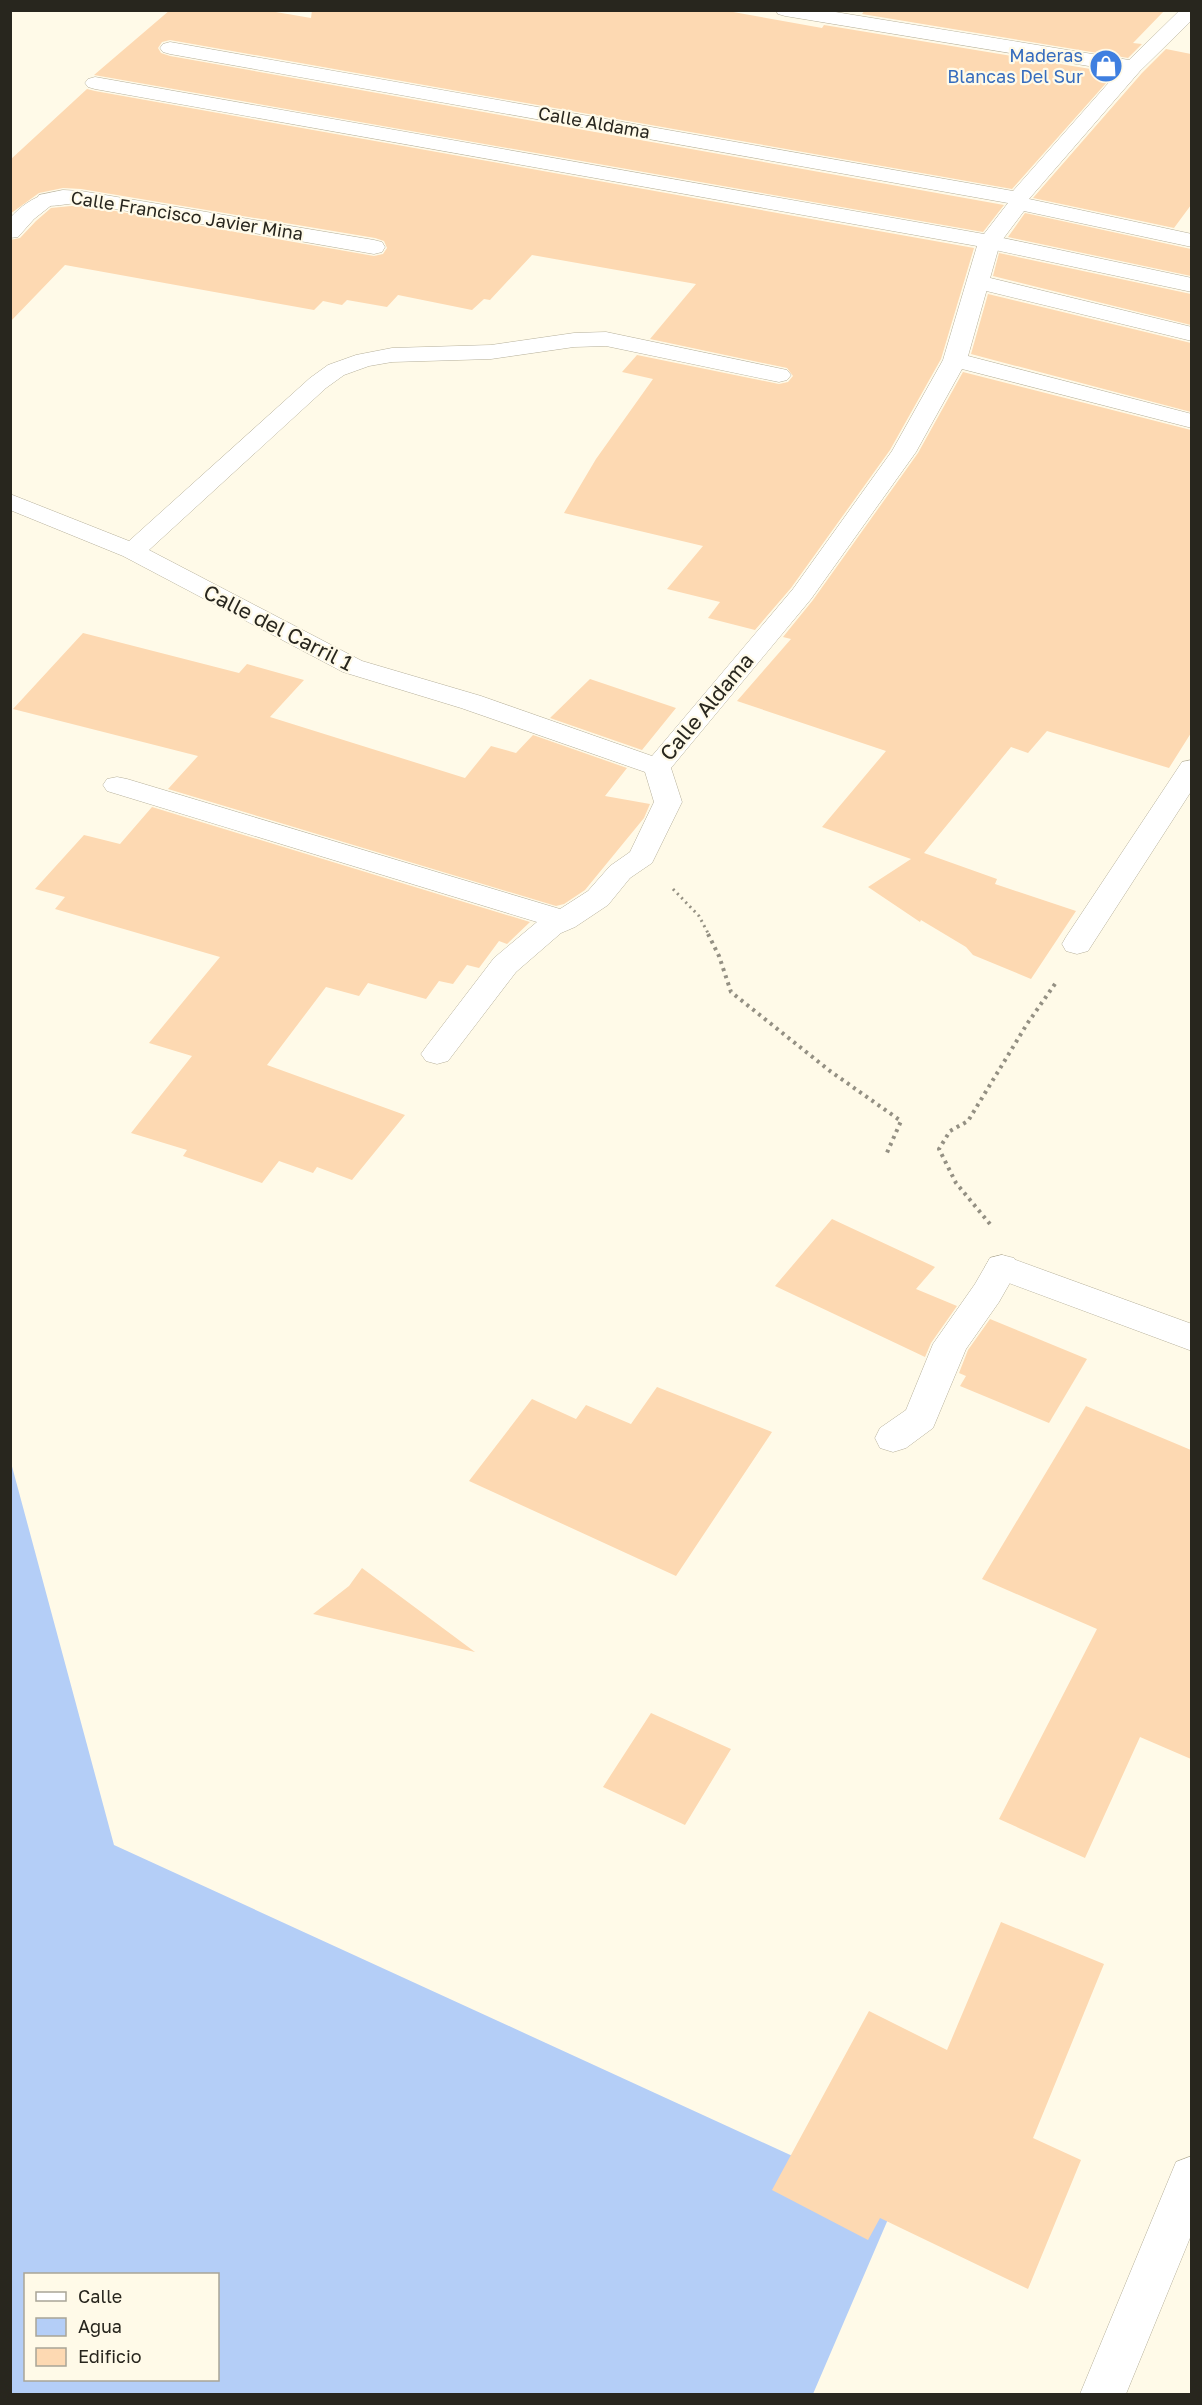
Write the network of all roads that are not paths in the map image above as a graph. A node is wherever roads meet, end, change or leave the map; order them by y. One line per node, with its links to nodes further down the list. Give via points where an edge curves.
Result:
1 (785, 10): 4 (street)
2 (1191, 10): 4 (street)
3 (170, 48): 6 (street, Calle Aldama)
4 (1133, 67): 6 (street)
5 (94, 83): 9 (street)
6 (1019, 201): 8 (street, Calle Aldama); 9 (street)
7 (10, 232): 10 (street, Calle Francisco Javier Mina, via 26,214 47,200 63,196)
8 (1191, 241)
9 (989, 242): 11 (street, Calle Aldama); 12 (street)
10 (375, 247)
11 (978, 282): 13 (street); 14 (street, Calle Aldama)
12 (1191, 285)
13 (1191, 334)
14 (955, 360): 16 (street); 19 (street, Calle Aldama, via 903,452 802,594)
15 (779, 375): 18 (street, via 606,339 491,352 392,355 364,360 336,369 318,383)
16 (1191, 421)
17 (10, 501): 18 (street, Calle del Carril 1)
18 (132, 551): 19 (street, Calle del Carril 1, via 357,669 470,702)
19 (657, 767): 22 (street, Calle Aldama, via 668,802 642,857 620,872 598,898)
20 (1191, 768): 23 (street)
21 (117, 785): 22 (street)
22 (564, 920): 24 (street, Calle Aldama, via 550,926 505,965)
23 (1077, 944)
24 (437, 1054)
25 (1191, 1338): 26 (street, via 1002,1267 950,1344 920,1418)
26 (893, 1438)
27 (1191, 2177): 28 (street)
28 (1103, 2394)

